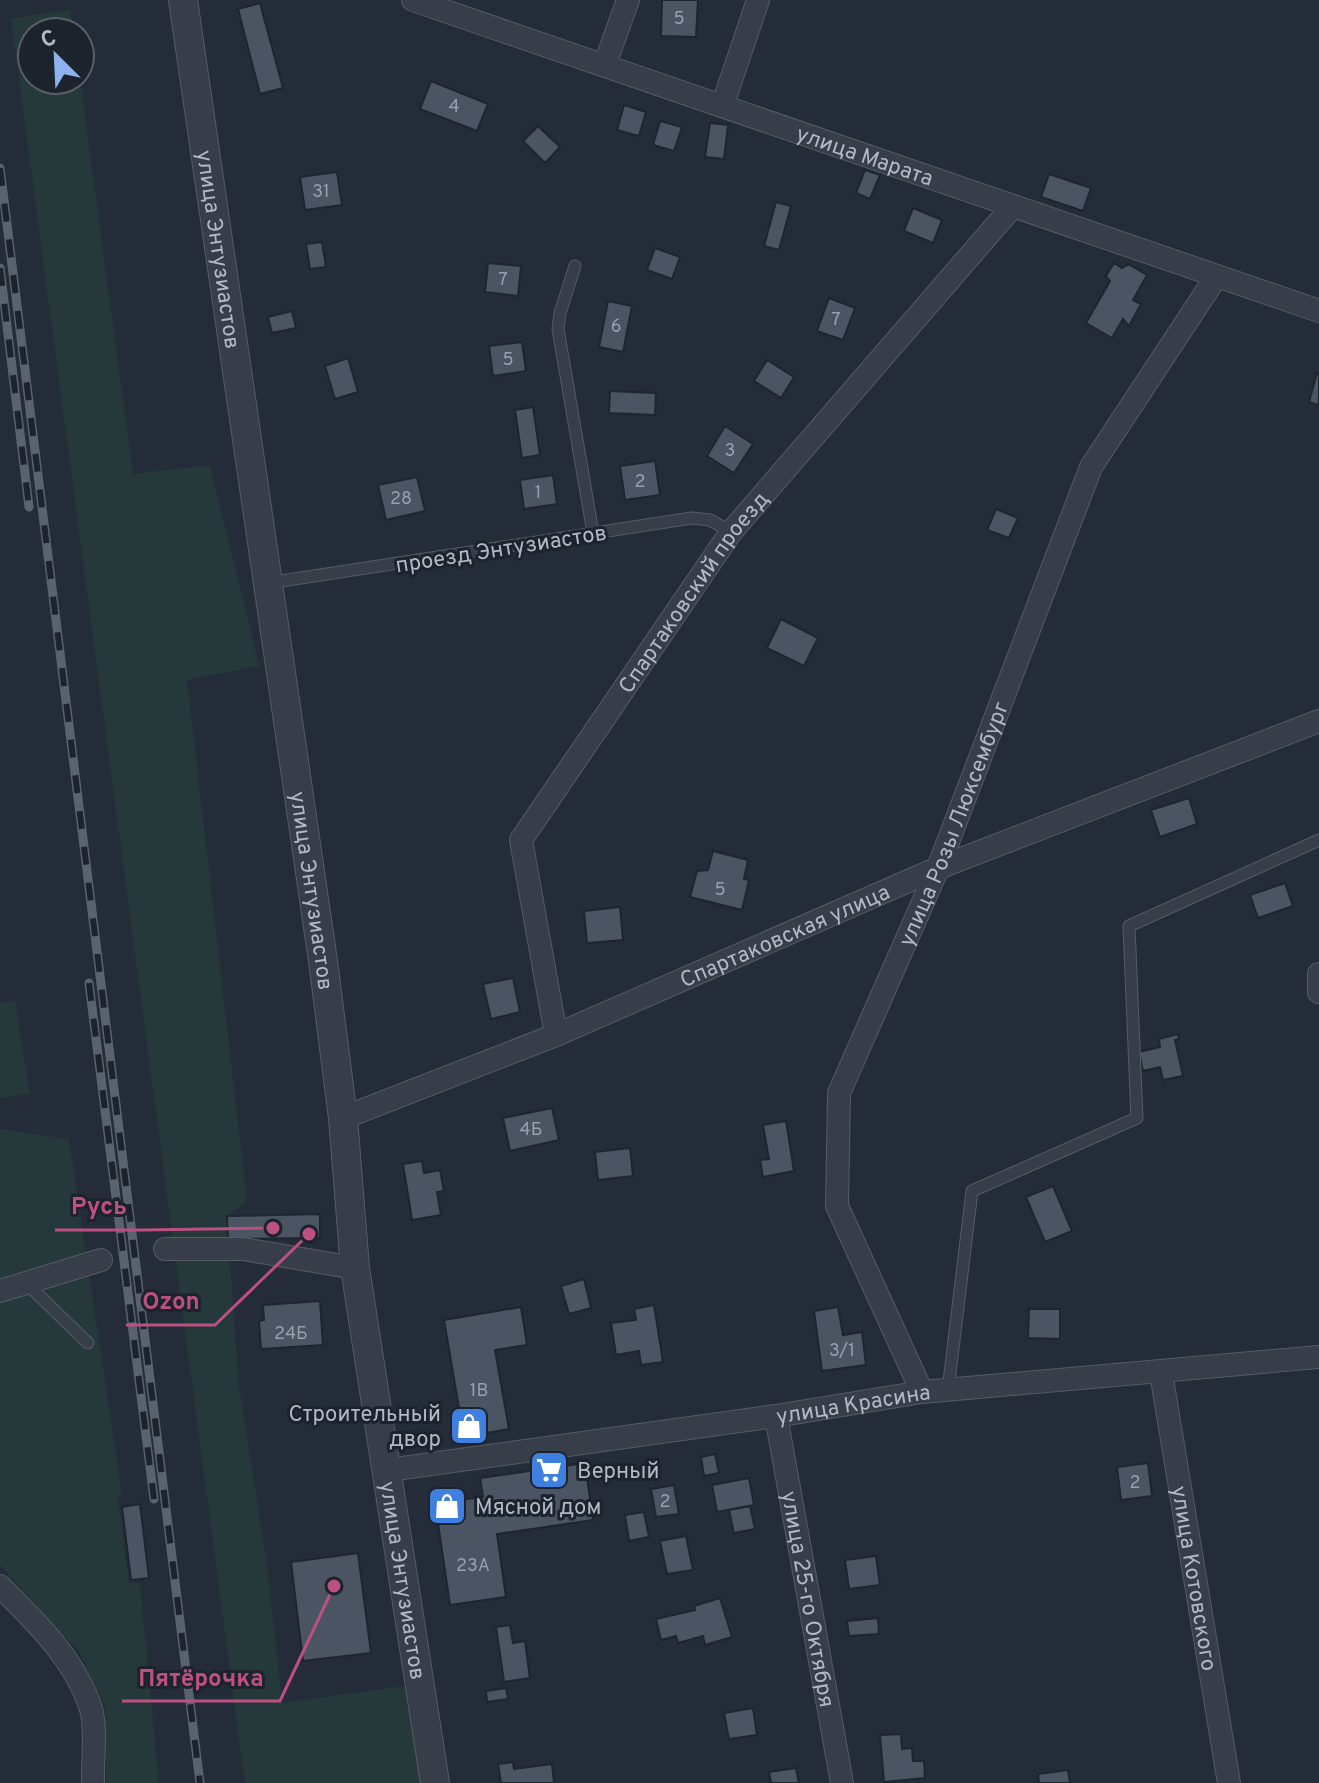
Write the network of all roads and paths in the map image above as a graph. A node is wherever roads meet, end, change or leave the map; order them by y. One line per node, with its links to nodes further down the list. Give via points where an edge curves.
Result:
1 (183, 0): 14 (street, улица Энтузиастов)
2 (413, 0): 5 (street, улица Марата)
3 (628, 0): 6 (street)
4 (758, 0): 7 (street)
5 (447, 6): 6 (street, улица Марата)
6 (605, 64): 7 (street, улица Марата)
7 (723, 104): 8 (street, улица Марата)
8 (1013, 206): 10 (street, улица Марата); 12 (street, Спартаковский проезд)
9 (575, 266): 13 (lane, via 558,329)
10 (1216, 277): 11 (street, улица Марата); 17 (street, улица Розы Люксембург, via 1091,467)
11 (1319, 311)
12 (731, 532): 13 (lane, проезд Энтузиастов, via 710,520 692,518); 20 (street, Спартаковский проезд, via 521,840)
13 (593, 533): 14 (lane, проезд Энтузиастов)
14 (268, 583): 21 (street, улица Энтузиастов)
15 (1319, 721): 17 (street, Спартаковская улица)
16 (1319, 840): 30 (lane, via 1129,926 1137,1118 972,1191)
17 (938, 868): 20 (street, Спартаковская улица); 31 (street, улица Розы Люксембург, via 839,1093 837,1206)
18 (1319, 974): 19 (street)
19 (1319, 992)
20 (556, 1035): 21 (street, Спартаковская улица)
21 (343, 1118): 24 (street, улица Энтузиастов)
22 (165, 1249): 24 (street, via 243,1249)
23 (101, 1260): 25 (street)
24 (355, 1268): 33 (street, улица Энтузиастов)
25 (27, 1284): 26 (street); 27 (lane)
26 (0, 1291)
27 (88, 1343)
28 (1319, 1357): 29 (street, улица Красина)
29 (1161, 1373): 30 (street, улица Красина); 38 (street, улица Котовского)
30 (948, 1390): 31 (street, улица Красина)
31 (922, 1392): 32 (street, улица Красина)
32 (776, 1416): 33 (street, улица Красина); 37 (street, улица 25-го Октября)
33 (388, 1470): 36 (street, улица Энтузиастов)
34 (0, 1586): 35 (street, via 43,1629 79,1683 92,1711)
35 (93, 1783)
36 (435, 1783)
37 (842, 1783)
38 (1229, 1783)

